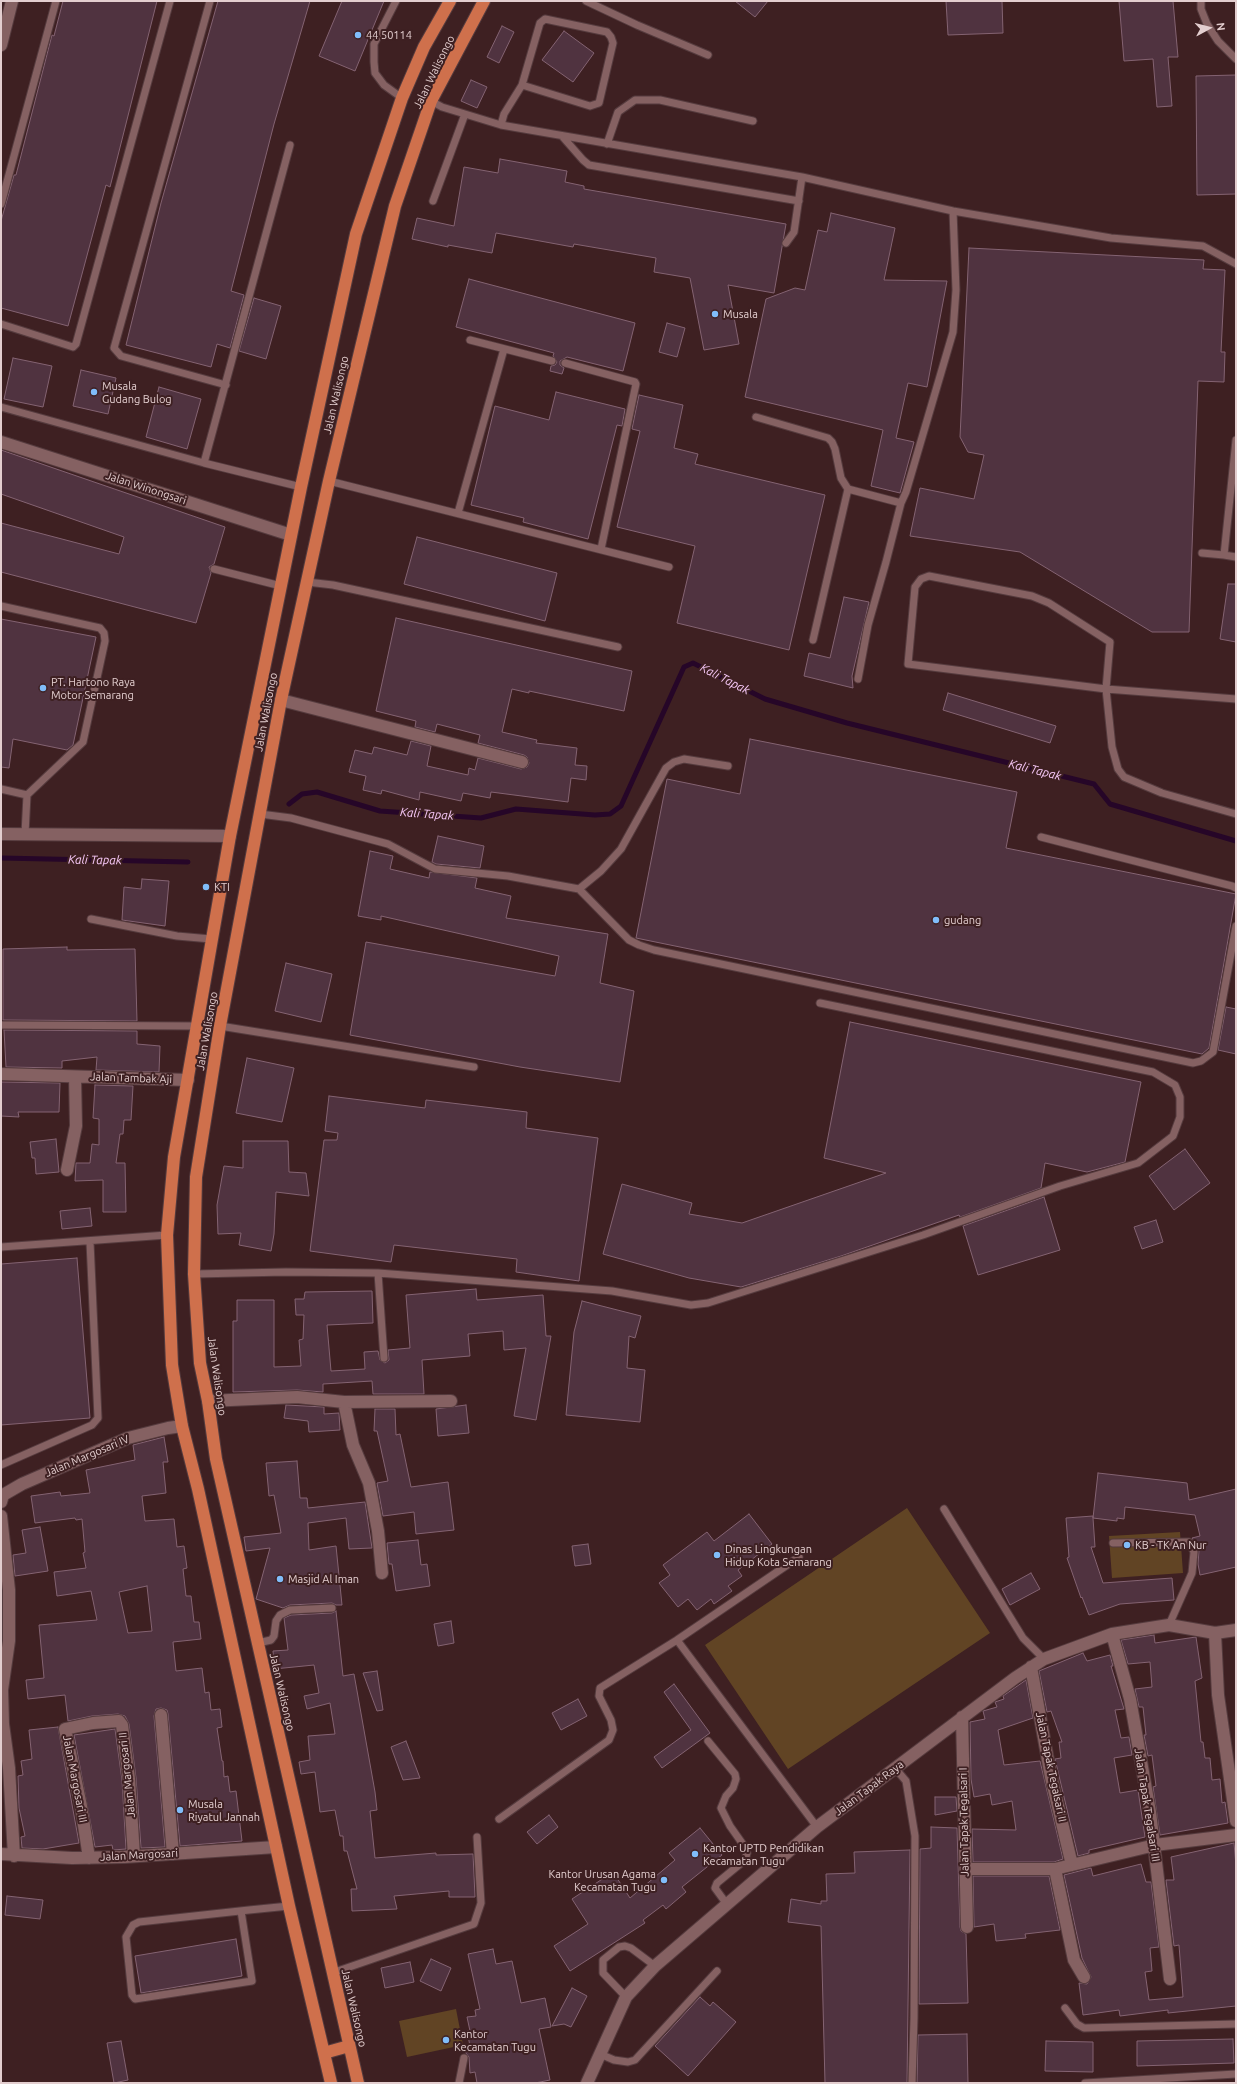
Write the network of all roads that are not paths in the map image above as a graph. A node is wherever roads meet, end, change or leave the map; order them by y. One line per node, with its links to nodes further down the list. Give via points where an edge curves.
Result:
1 (12, 1): 10 (street)
2 (56, 1): 25 (lane)
3 (170, 1): 29 (lane, via 76,344 73,347)
4 (210, 1): 34 (lane, via 114,348 122,356)
5 (396, 1): 14 (lane, via 374,44 374,62 376,73 384,85)
6 (450, 1): 14 (highway, Jalan Walisongo, via 424,47)
7 (484, 1): 15 (highway, Jalan Walisongo)
8 (586, 1): 11 (lane)
9 (1201, 1): 12 (lane, via 1201,9 1214,35)
10 (1, 45)
11 (708, 55)
12 (1236, 59)
13 (522, 85): 13 (lane, via 595,106 599,103 613,43 611,37 607,32 546,20 540,23); 18 (lane, via 504,114)
14 (402, 98): 41 (highway, Jalan Walisongo, via 356,234)
15 (431, 101): 16 (lane); 40 (highway, Jalan Walisongo, via 395,206)
16 (465, 114): 18 (lane); 23 (lane)
17 (753, 120): 20 (lane, via 660,100 635,100 618,112)
18 (501, 125): 19 (lane)
19 (562, 136): 20 (lane); 24 (lane, via 589,165)
20 (607, 144): 22 (lane)
21 (290, 145): 34 (lane)
22 (802, 177): 24 (lane); 26 (lane)
23 (433, 201)
24 (799, 201): 27 (lane, via 794,232)
25 (1, 204)
26 (953, 211): 28 (lane, via 1111,238 1202,246); 43 (lane, via 956,290 953,332)
27 (786, 243)
28 (1236, 264)
29 (1, 324)
30 (470, 340): 31 (lane)
31 (504, 349): 32 (lane); 44 (lane)
32 (552, 361)
33 (565, 363): 46 (lane, via 636,384)
34 (226, 385): 39 (lane)
35 (1, 407): 39 (lane)
36 (756, 417): 42 (lane, via 828,438 832,442 841,478)
37 (1236, 440): 48 (lane)
38 (1, 442): 45 (street, Jalan Winongsari)
39 (204, 463): 41 (lane)
40 (329, 481): 44 (lane); 52 (highway, Jalan Walisongo)
41 (301, 487): 45 (highway, Jalan Walisongo)
42 (848, 489): 43 (lane); 55 (lane)
43 (901, 503): 57 (lane, via 868,625)
44 (458, 514): 46 (lane)
45 (292, 535): 53 (highway, Jalan Walisongo)
46 (601, 550): 50 (lane)
47 (1202, 553): 48 (lane)
48 (1224, 555): 49 (lane)
49 (1236, 557)
50 (669, 567)
51 (214, 569): 53 (lane)
52 (307, 582): 56 (lane, via 333,585); 60 (highway, Jalan Walisongo)
53 (281, 586): 69 (highway, Jalan Walisongo)
54 (1, 606): 64 (lane, via 100,628 104,633 105,641 83,742)
55 (813, 640)
56 (618, 647)
57 (858, 679)
58 (1106, 688): 58 (lane, via 1110,642 1049,603 1032,596 929,576 921,579 915,587 908,664); 59 (lane); 66 (lane, via 1112,747 1118,769 1124,777 1162,793)
59 (1236, 699)
60 (281, 700): 61 (street); 65 (highway, Jalan Walisongo)
61 (522, 762)
62 (728, 766): 72 (lane, via 684,759 666,768 621,849 601,871)
63 (1, 789): 64 (lane)
64 (27, 795): 68 (lane)
65 (260, 814): 72 (lane, via 291,818 388,844 435,869 508,876); 79 (highway, Jalan Walisongo)
66 (1236, 814)
67 (1, 834): 68 (street)
68 (25, 834): 69 (street)
69 (230, 836): 75 (highway, Jalan Walisongo)
70 (1041, 837): 71 (lane)
71 (1236, 888)
72 (579, 889): 74 (lane, via 629,940 654,950 1193,1063 1201,1061 1213,1052)
73 (91, 919): 75 (lane, via 177,936)
74 (1236, 926)
75 (211, 939): 78 (highway, Jalan Walisongo)
76 (820, 1003): 88 (lane, via 1153,1072 1175,1085 1180,1097 1180,1117 1173,1136 1138,1163 1060,1186 923,1235 708,1303 691,1305 612,1291)
77 (1, 1025): 78 (lane)
78 (196, 1026): 83 (highway, Jalan Walisongo)
79 (220, 1026): 80 (lane); 89 (highway, Jalan Walisongo, via 196,1177)
80 (474, 1068)
81 (1, 1074): 82 (street, Jalan Tambak Aji)
82 (75, 1077): 83 (street, Jalan Tambak Aji); 84 (street, Jalan Tambak Aji, via 76,1126)
83 (188, 1080): 85 (highway, Jalan Walisongo, via 174,1157)
84 (67, 1170)
85 (168, 1235): 86 (lane, via 138,1235); 94 (highway, Jalan Walisongo, via 172,1365)
86 (90, 1242): 87 (lane); 95 (lane, via 98,1418 92,1425)
87 (1, 1247)
88 (378, 1273): 89 (lane); 90 (lane)
89 (194, 1274): 91 (highway, Jalan Walisongo, via 200,1363)
90 (384, 1358)
91 (208, 1401): 93 (street, via 297,1398); 109 (highway, Jalan Walisongo, via 216,1459)
92 (451, 1401): 93 (street)
93 (344, 1402): 101 (street, via 353,1446 369,1484 378,1531)
94 (182, 1426): 96 (street, Jalan Margosari IV, via 128,1438 22,1484 3,1495); 123 (highway, Jalan Walisongo)
95 (1, 1465)
96 (1, 1502)
97 (944, 1509): 110 (lane, via 1023,1638)
98 (1, 1516): 107 (street, via 9,1590)
99 (1113, 1543): 103 (lane, via 1189,1542 1194,1552 1192,1573)
100 (799, 1557): 108 (lane)
101 (382, 1573)
102 (332, 1608): 109 (lane, via 290,1610 280,1615 276,1621 271,1640)
103 (1169, 1626): 105 (street, Jalan Tapak Raya); 106 (street, Jalan Tapak Raya)
104 (1236, 1630): 105 (street, Jalan Tapak Raya)
105 (1215, 1633): 118 (street, via 1218,1695)
106 (1112, 1634): 110 (street, Jalan Tapak Raya); 122 (street, Jalan Tapak Tegalsari III, via 1130,1699)
107 (5, 1635): 126 (street, via 3,1717)
108 (676, 1640): 117 (lane, via 600,1688 599,1696 613,1730 609,1740); 119 (lane)
109 (258, 1643): 138 (highway, Jalan Walisongo)
110 (1044, 1659): 111 (street, Jalan Tapak Raya)
111 (1031, 1667): 113 (street, Jalan Tapak Raya); 129 (street, Jalan Tapak Tegalsari II, via 1051,1777)
112 (161, 1714): 125 (street)
113 (962, 1718): 116 (street, Jalan Tapak Raya); 130 (street, Jalan Tapak Tegalsari I)
114 (93, 1723): 127 (street, Jalan Margosari II, via 121,1723 129,1779); 128 (street, Jalan Margosari III, via 67,1727 65,1730 80,1799)
115 (708, 1741): 132 (lane, via 735,1774 733,1788 721,1808 747,1853 745,1860 717,1883 715,1888)
116 (895, 1768): 119 (street, Jalan Tapak Raya); 153 (lane, via 906,1781 915,1836)
117 (499, 1819)
118 (1236, 1821)
119 (816, 1827): 132 (street, Jalan Tapak Raya)
120 (1236, 1835): 122 (street)
121 (477, 1837): 138 (lane, via 481,1903 474,1924)
122 (1155, 1845): 129 (street); 140 (street, Jalan Tapak Tegalsari III)
123 (276, 1847): 125 (street, Jalan Margosari); 133 (highway, Jalan Walisongo)
124 (1, 1854): 126 (street, Jalan Margosari)
125 (173, 1854): 127 (street, Jalan Margosari)
126 (14, 1856): 128 (street, Jalan Margosari)
127 (134, 1856): 128 (street, Jalan Margosari)
128 (89, 1858)
129 (1072, 1865): 131 (street)
130 (966, 1869): 131 (street); 135 (street, Jalan Tapak Tegalsari I)
131 (1055, 1869): 139 (street, via 1074,1960)
132 (726, 1903): 136 (street, Jalan Tapak Raya)
133 (289, 1906): 134 (lane); 145 (highway, Jalan Walisongo)
134 (241, 1911): 134 (lane, via 252,1980 135,1999 132,1995 126,1937 133,1925 139,1922)
135 (967, 1927)
136 (655, 1966): 141 (street, Jalan Tapak Raya); 141 (lane, via 625,1946 603,1960 603,1973)
137 (717, 1972): 146 (lane, via 635,2060 614,2060)
138 (332, 1973): 144 (highway, Jalan Walisongo)
139 (1084, 1977)
140 (1170, 1979)
141 (626, 1997): 146 (street, Jalan Tapak Raya)
142 (1065, 2008): 143 (lane, via 1077,2024 1084,2028)
143 (1236, 2024)
144 (349, 2046): 145 (highway); 150 (highway, Jalan Walisongo)
145 (324, 2053): 149 (highway, Jalan Walisongo)
146 (600, 2054): 152 (street, Jalan Tapak Raya)
147 (464, 2058): 151 (lane)
148 (1236, 2074): 154 (lane)
149 (331, 2083)
150 (358, 2083)
151 (459, 2083)
152 (587, 2083)
153 (912, 2083)
154 (1084, 2083)

